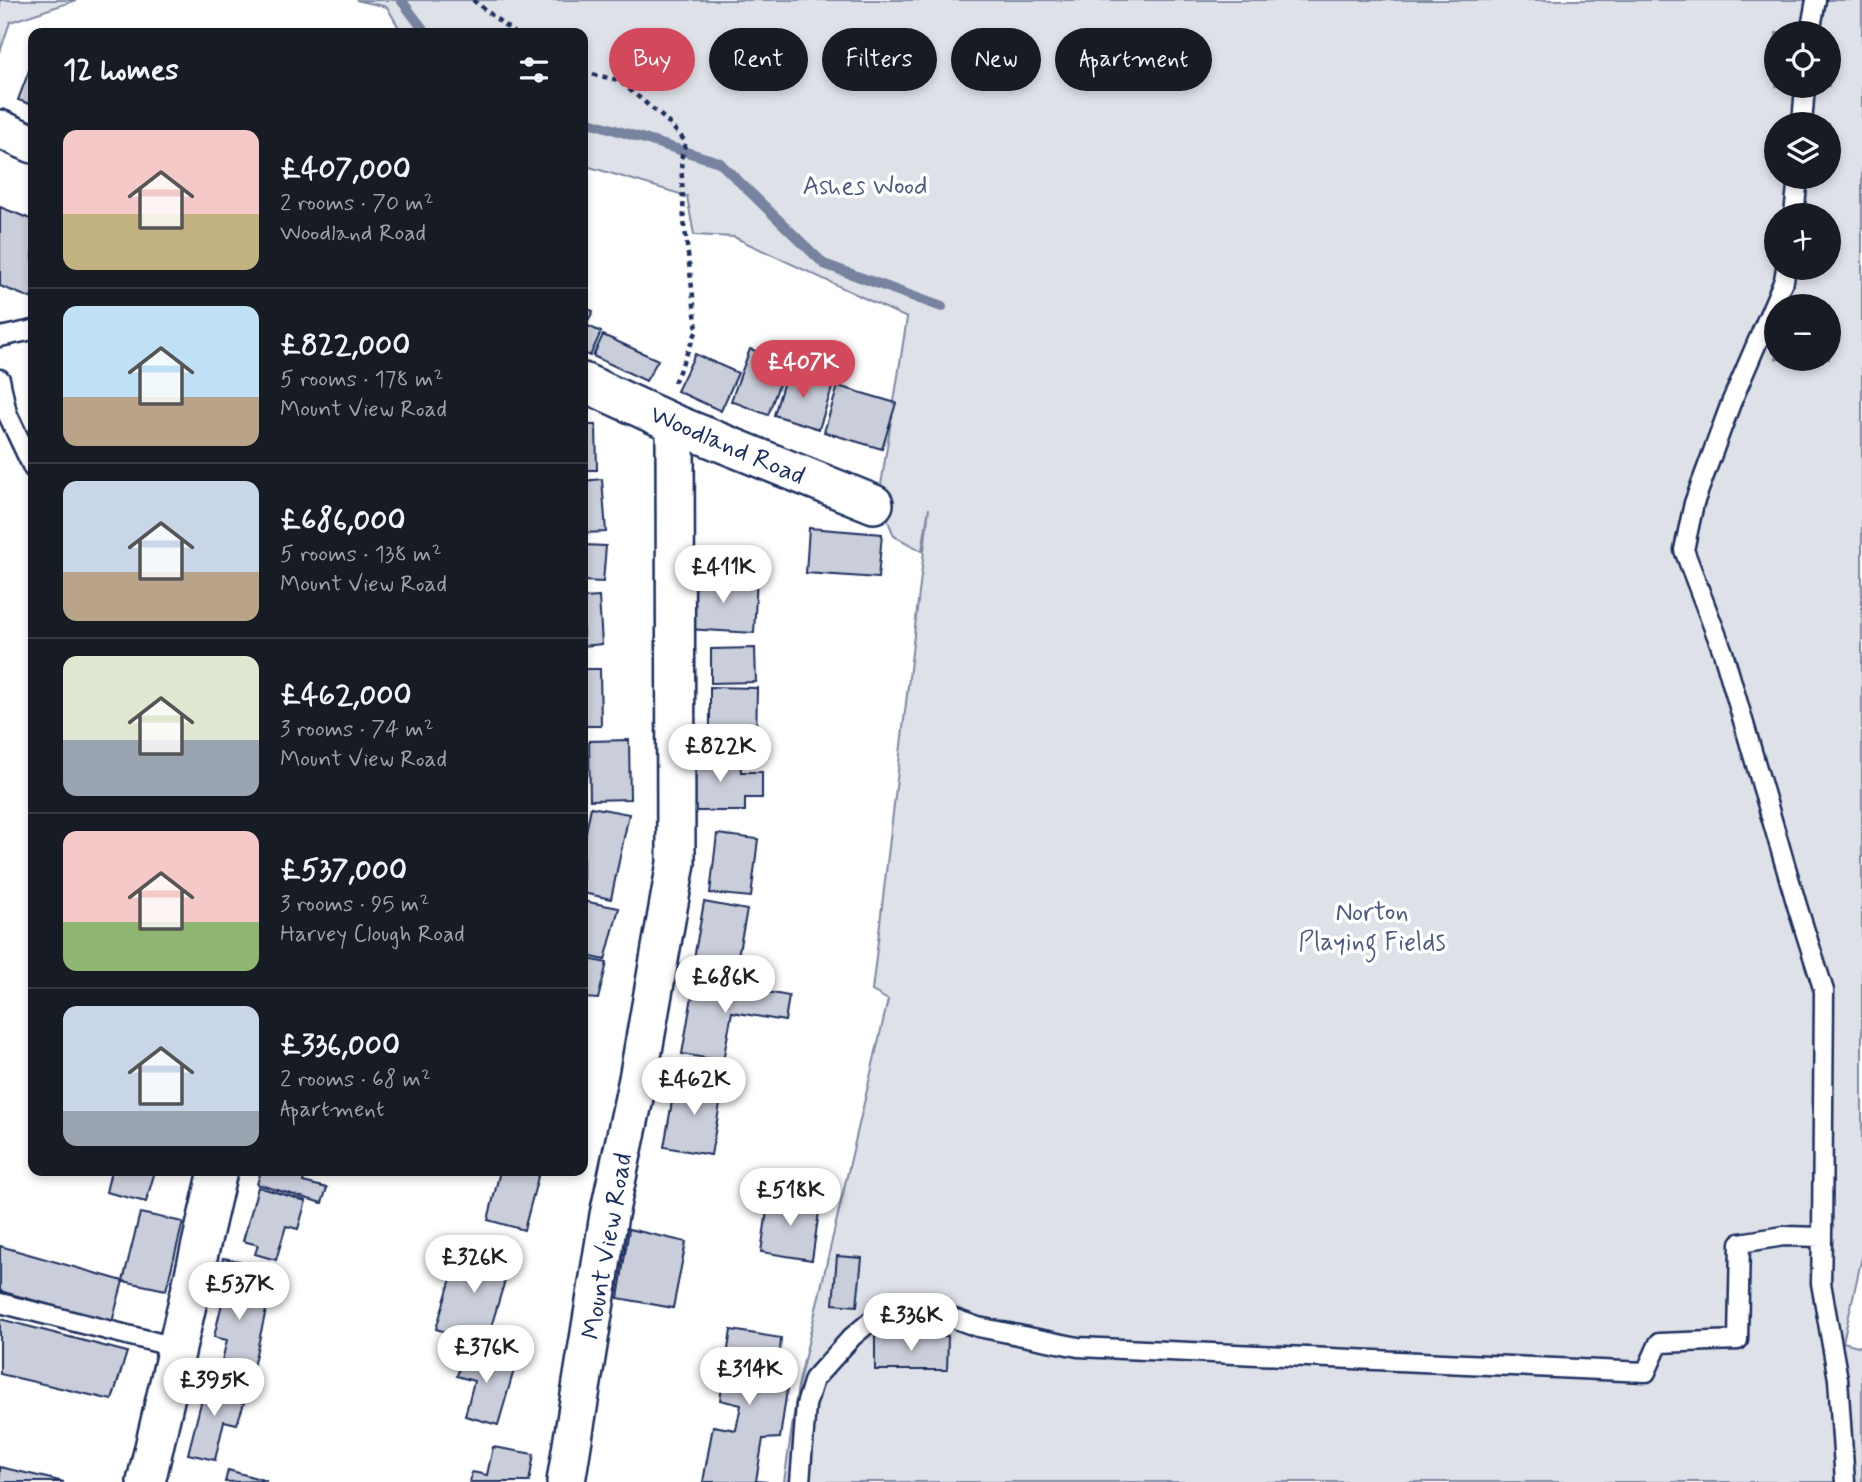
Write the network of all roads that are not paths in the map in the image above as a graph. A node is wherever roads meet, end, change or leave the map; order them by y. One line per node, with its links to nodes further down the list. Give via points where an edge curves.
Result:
1 (1816, 0): 2 (lane)
2 (1812, 21)
3 (0, 129): 4 (street)
4 (28, 142)
5 (1784, 280): 14 (lane, via 1731,403 1694,503 1684,550 1723,652 1824,991)
6 (28, 331): 7 (lane)
7 (0, 337)
8 (0, 379): 11 (lane, via 7,413)
9 (588, 384): 10 (street, Woodland Road)
10 (667, 420): 12 (street, Woodland Road); 18 (street, Mount View Road, via 676,863 638,1079 608,1215)
11 (28, 457)
12 (874, 504)
13 (217, 1176): 16 (street)
14 (1822, 1237): 19 (lane, via 1784,1236 1740,1243 1738,1340 1659,1343 1646,1372 1078,1347 978,1327 938,1313 879,1314 814,1379 806,1405); 20 (lane, via 1821,1283 1838,1379)
15 (0, 1303): 16 (lane)
16 (175, 1348): 17 (street)
17 (146, 1482)
18 (566, 1482)
19 (800, 1482)
20 (1845, 1482)

